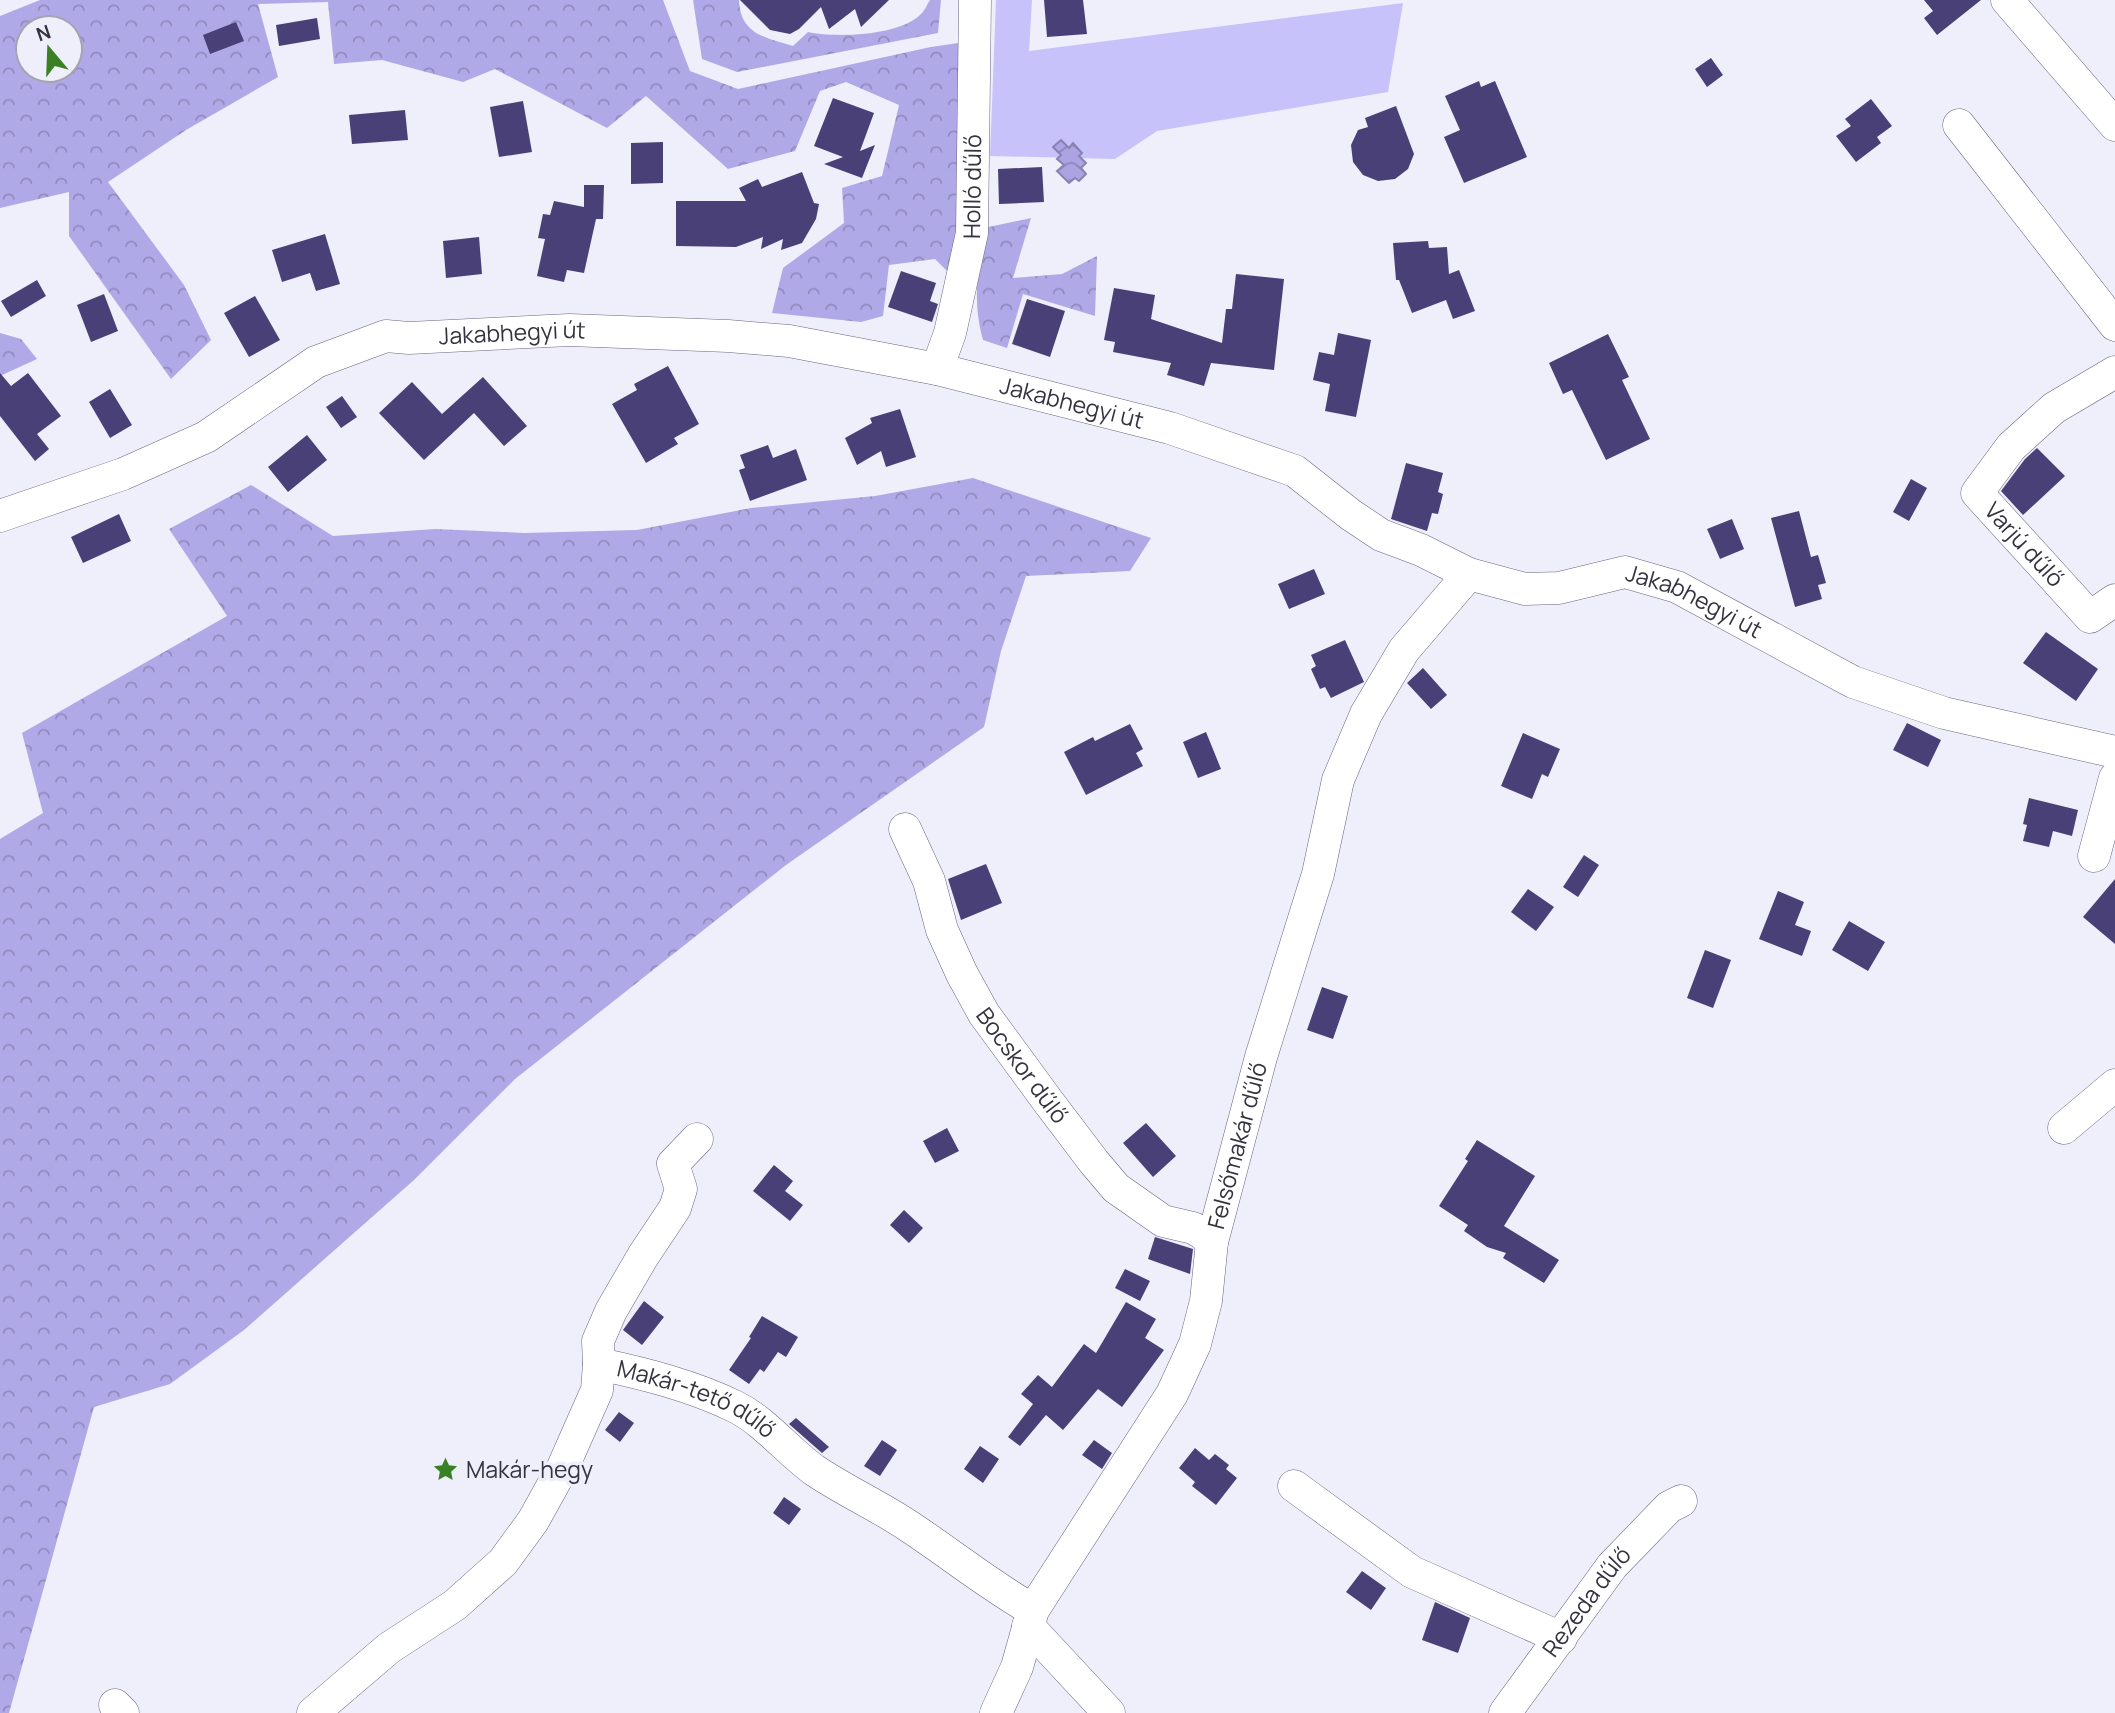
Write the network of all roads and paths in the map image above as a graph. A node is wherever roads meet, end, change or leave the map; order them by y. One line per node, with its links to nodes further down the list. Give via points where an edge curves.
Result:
1 (975, 0): 6 (street, Holló dűlő, via 972,233 950,333)
2 (2007, 0): 4 (street)
3 (1959, 125): 5 (street)
4 (2115, 125)
5 (2115, 325)
6 (937, 369): 8 (street, Jakabhegyi út, via 789,341 728,336 569,330 386,337 316,362 206,436 123,474); 9 (street, Jakabhegyi út, via 1170,428 1295,471 1381,535)
7 (2115, 372): 10 (street, Varjú dűlő, via 2054,408 2011,447 1977,493 2090,617)
8 (0, 516)
9 (1469, 574): 11 (street, Jakabhegyi út, via 1524,589 1559,588 1625,572 1655,580 1677,587 1853,682 1944,713); 18 (street, Felsőmakár dűlő, via 1404,650 1366,714 1339,780 1318,874 1261,1057)
10 (2115, 600)
11 (2115, 752)
12 (2115, 778): 14 (street)
13 (905, 829): 18 (street, Bocskor dűlő, via 929,881 942,930 961,974 984,1014 1047,1100 1116,1188 1163,1221 1193,1228)
14 (2094, 856)
15 (2115, 1085): 16 (street)
16 (2064, 1128)
17 (697, 1139): 19 (street, via 673,1164 681,1189 675,1208 611,1311 598,1341)
18 (1212, 1242): 22 (street, Felsőmakár dűlő, via 1206,1301 1195,1345 1172,1394)
19 (599, 1364): 22 (street, Makár-tető dűlő, via 648,1374 738,1408 803,1462 908,1525); 24 (street, Makár-tető dűlő, via 597,1390 563,1467 503,1562 455,1605 388,1648)
20 (1294, 1486): 23 (street, via 1412,1572)
21 (1681, 1501): 23 (street, Rezeda dűlő, via 1669,1507 1612,1566)
22 (1031, 1618): 25 (street, Felsőmakár dűlő, via 1017,1667); 26 (street)
23 (1561, 1638): 27 (street, Rezeda dűlő)
24 (313, 1713)
25 (996, 1713)
26 (1109, 1713)
27 (1505, 1713)

